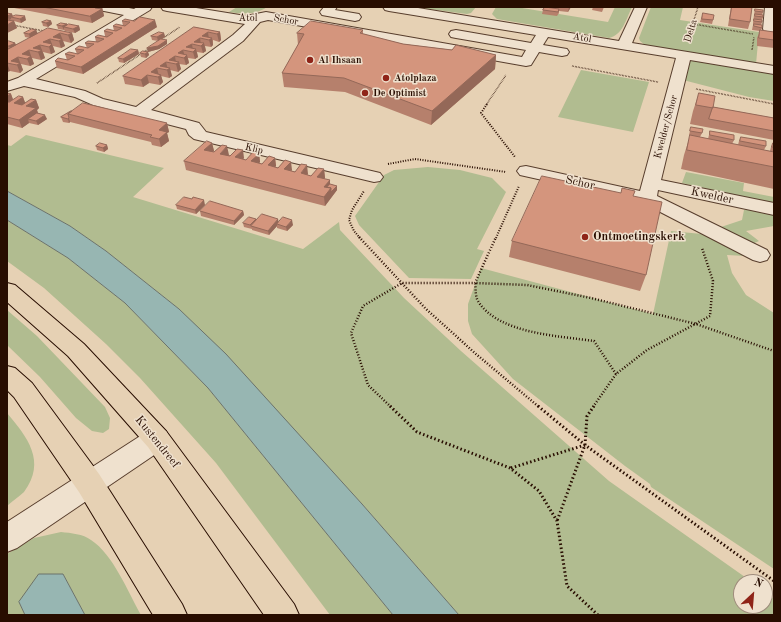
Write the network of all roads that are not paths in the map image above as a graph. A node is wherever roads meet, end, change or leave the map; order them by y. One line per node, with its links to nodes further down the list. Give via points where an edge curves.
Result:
1 (102, 7): 8 (street)
2 (168, 7): 9 (street, Atol, via 246,20)
3 (278, 7): 9 (street, Atol)
4 (331, 7): 10 (street, via 326,12)
5 (389, 7): 13 (street, Atol, via 477,15)
6 (641, 7): 14 (street)
7 (772, 7): 11 (street)
8 (141, 10): 19 (street)
9 (260, 18): 15 (street, Schor, via 526,62); 21 (street, via 238,38)
10 (365, 18)
11 (772, 29)
12 (443, 32): 15 (street)
13 (544, 32): 14 (street, Atol); 15 (street)
14 (624, 45): 17 (street, Atol)
15 (535, 47): 16 (street)
16 (562, 52)
17 (684, 55): 18 (street, Atol); 24 (street, Kwelder/Schor)
18 (774, 70)
19 (23, 81): 20 (street); 21 (street, Klip, via 80,94 98,102)
20 (7, 87)
21 (139, 112): 23 (street, Klip, via 192,126 200,136)
22 (526, 171): 24 (street, Schor)
23 (374, 177)
24 (649, 190): 25 (street, Kwelder); 26 (street, Schor, via 697,222)
25 (774, 208)
26 (760, 255)
27 (7, 290): 29 (main road, Kustendreef, via 76,350)
28 (7, 375): 30 (main road, via 23,390)
29 (158, 439): 30 (street); 33 (main road, Kustendreef)
30 (89, 483): 31 (street); 32 (main road)
31 (7, 538)
32 (171, 615)
33 (283, 615)

